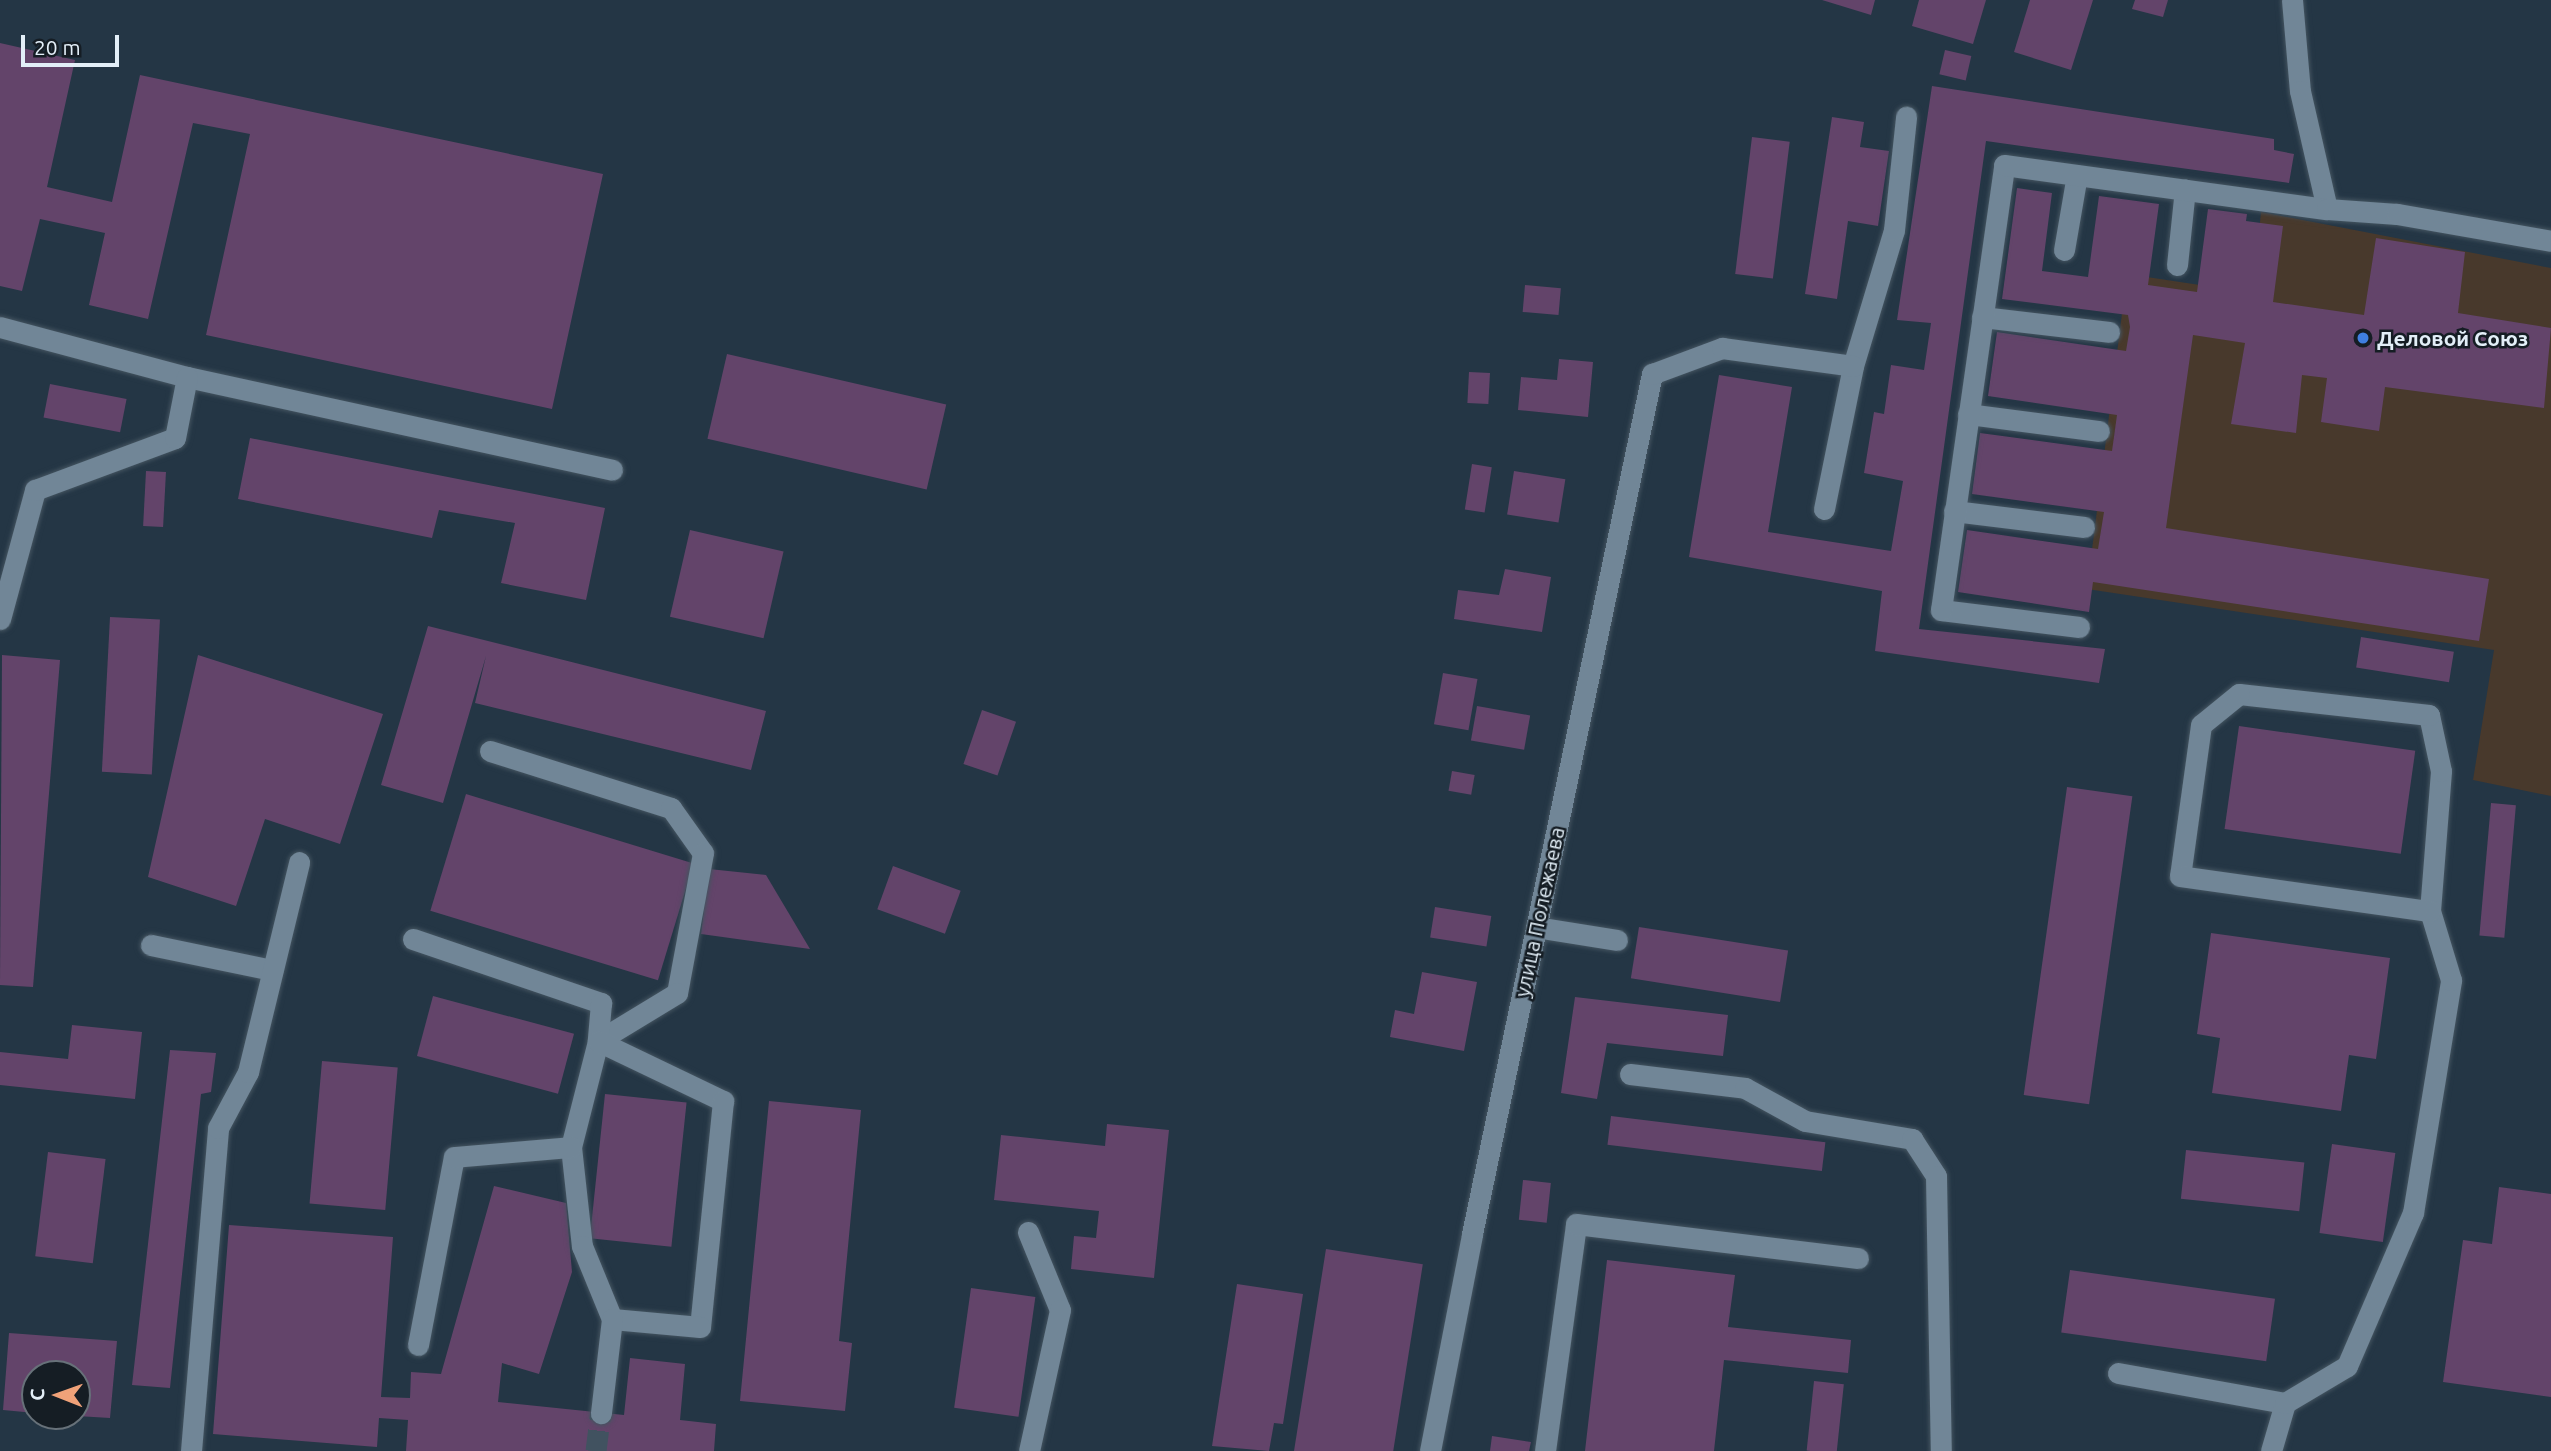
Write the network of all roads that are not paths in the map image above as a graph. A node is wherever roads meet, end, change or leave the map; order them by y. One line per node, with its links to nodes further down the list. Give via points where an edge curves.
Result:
1 (2292, 0): 5 (street, via 2300,91)
2 (1906, 117): 12 (street, via 1894,230)
3 (2077, 175): 4 (street); 7 (street); 9 (street, via 2004,164)
4 (2185, 189): 5 (street); 8 (street)
5 (2327, 209): 6 (street, via 2397,214)
6 (2551, 241)
7 (2064, 250)
8 (2177, 265)
9 (1982, 317): 11 (street); 14 (street)
10 (0, 327): 13 (street)
11 (2109, 332)
12 (1853, 366): 17 (street); 25 (street, улица Полежаева, via 1722,348 1652,374)
13 (187, 377): 16 (street); 20 (street, via 175,438 35,490)
14 (1968, 414): 15 (street); 18 (street)
15 (2099, 431)
16 (612, 470)
17 (1824, 509)
18 (1954, 511): 19 (street); 21 (street, via 1941,610)
19 (2084, 527)
20 (0, 619)
21 (2080, 627)
22 (490, 751): 30 (street, via 671,808 702,853 677,993)
23 (299, 862): 29 (street)
24 (2430, 911): 24 (street, via 2180,876 2201,725 2239,694 2429,715 2441,771); 38 (street, via 2451,980 2413,1213 2347,1366)
25 (1536, 927): 27 (street); 42 (street, улица Полежаева)
26 (413, 939): 30 (street, via 601,1003)
27 (1617, 940)
28 (151, 945): 29 (street)
29 (272, 970): 40 (street, via 248,1072 218,1128)
30 (598, 1041): 32 (street); 35 (street, via 723,1101 700,1327)
31 (1630, 1074): 44 (street, via 1745,1088 1805,1121 1912,1139 1936,1176)
32 (571, 1147): 35 (street, via 582,1246); 36 (street, via 454,1157)
33 (1028, 1232): 41 (street, via 1060,1310)
34 (1858, 1258): 43 (street, via 1576,1224)
35 (612, 1319): 39 (street)
36 (418, 1345)
37 (2118, 1373): 38 (street)
38 (2285, 1403): 45 (street)
39 (601, 1413)
40 (191, 1451)
41 (1029, 1451)
42 (1430, 1451)
43 (1545, 1451)
44 (1941, 1451)
45 (2271, 1451)

